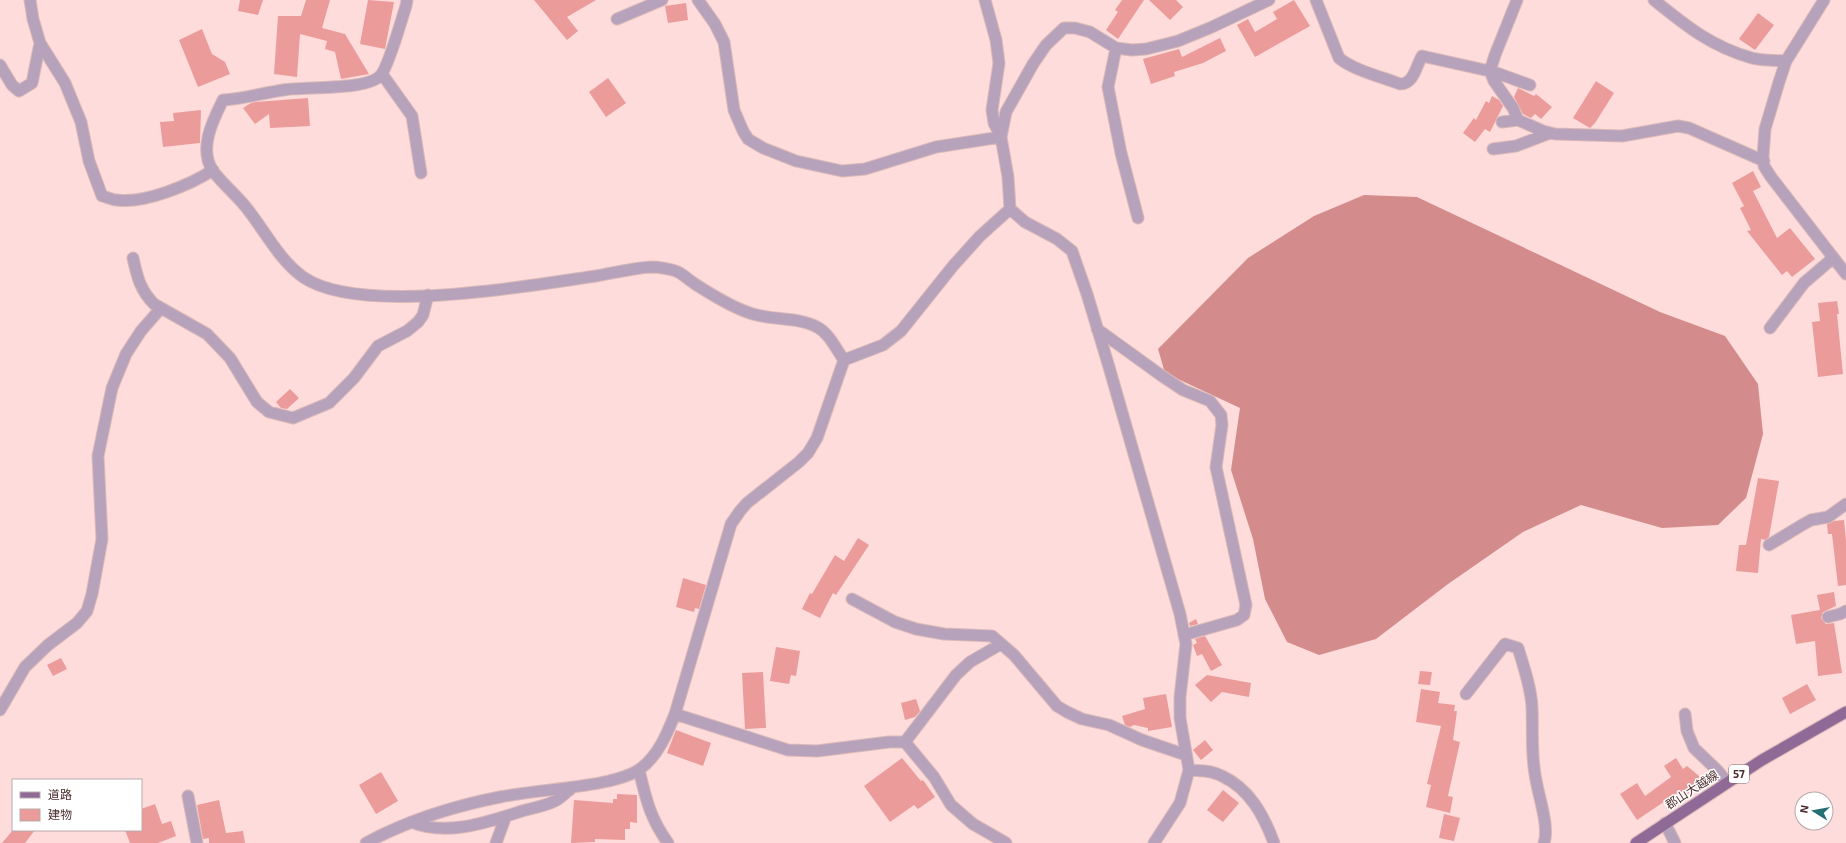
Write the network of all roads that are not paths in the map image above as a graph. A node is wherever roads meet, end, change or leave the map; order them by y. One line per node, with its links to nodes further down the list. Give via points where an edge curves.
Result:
1 (30, 0): 12 (street)
2 (407, 0): 17 (street)
3 (662, 0): 11 (street)
4 (698, 0): 22 (street, via 724,42 734,110 743,131 748,139 762,148 796,161 842,171 865,169 936,147)
5 (985, 0): 22 (street, via 996,40 999,63 992,110 994,123)
6 (1269, 0): 13 (street, via 1178,41 1146,49)
7 (1316, 0): 16 (street, via 1339,58 1344,63 1400,84 1409,81 1422,56)
8 (1517, 0): 16 (street)
9 (1654, 0): 14 (street, via 1706,40 1753,58)
10 (1824, 0): 14 (street)
11 (617, 19)
12 (40, 43): 15 (street, via 32,83 25,88 19,90 12,85); 25 (street, via 65,83 80,122 89,162 102,196 117,200 141,199 198,180)
13 (1116, 48): 22 (street, via 1090,32 1068,27 1061,30 1046,44 1019,88 1006,112); 28 (street, via 1108,87 1121,153)
14 (1786, 61): 24 (street, via 1765,130)
15 (0, 65)
16 (1490, 71): 18 (street); 19 (street)
17 (382, 74): 25 (street, via 367,82 349,85 284,89 223,100 213,119 206,148); 26 (street, via 412,116)
18 (1530, 85)
19 (1518, 120): 20 (street); 21 (street)
20 (1502, 122)
21 (1550, 133): 23 (street, via 1516,146); 24 (street, via 1622,136 1678,126 1689,128)
22 (1001, 137): 27 (street)
23 (1493, 149)
24 (1764, 161): 30 (street, via 1764,166 1771,177)
25 (213, 170): 32 (street, via 245,206 291,268 305,278 320,286 341,291 379,296)
26 (421, 173)
27 (1010, 209): 35 (street, via 1025,222 1057,239 1072,251); 36 (street, via 980,236 953,266 901,331 883,345)
28 (1138, 218)
29 (133, 258): 33 (street, via 137,280 149,298)
30 (1833, 258): 31 (street); 34 (street, via 1804,284)
31 (1846, 274)
32 (428, 295): 33 (street, via 423,315 418,322 407,331 378,346 354,378 329,403 293,418 269,412 257,402 230,358 207,334); 36 (street, via 503,289 652,267 678,271 695,284 746,312 814,326 822,330)
33 (161, 308): 45 (street, via 126,354 112,388 98,456 102,539 87,611 25,667)
34 (1770, 328)
35 (1097, 329): 42 (street); 42 (street, via 1167,380 1210,401 1221,415 1216,467 1246,604 1244,614 1237,620)
36 (844, 360): 47 (street, via 817,438 808,453 747,503 731,524)
37 (1846, 504): 38 (street, via 1828,517 1811,520)
38 (1769, 545)
39 (852, 599): 43 (street, via 895,622 916,629 944,634 992,636)
40 (1846, 611): 41 (street)
41 (1828, 617)
42 (1184, 635): 50 (street, via 1186,644 1180,718)
43 (1001, 644): 49 (street, via 970,662 956,675); 50 (street, via 1014,655 1057,706 1067,712 1082,719 1110,725 1142,740)
44 (1466, 694): 66 (street, via 1505,644 1518,648 1532,707 1534,773 1545,823)
45 (0, 710)
46 (1846, 712): 53 (main road, 郡山大越線 / 57)
47 (675, 714): 49 (street, via 788,750 817,751); 51 (street, via 667,735 654,756)
48 (1685, 714): 53 (street, via 1687,731 1694,748)
49 (905, 742): 63 (street, via 934,777 952,805 973,824)
50 (1186, 755): 52 (street)
51 (639, 770): 54 (street, via 622,778); 62 (street, via 649,811)
52 (1189, 770): 64 (street, via 1180,803); 65 (street, via 1209,771 1222,775 1237,786 1258,808)
53 (1727, 782): 58 (main road, 郡山大越線 / 57)
54 (572, 787): 56 (street, via 556,801); 57 (street, via 501,797)
55 (188, 796): 59 (street)
56 (506, 816): 57 (street, via 461,827 420,826); 61 (street)
57 (411, 822): 60 (street)
58 (1665, 823): 67 (main road, 郡山大越線 / 57); 68 (street)
59 (197, 843)
60 (366, 843)
61 (496, 843)
62 (668, 843)
63 (1006, 843)
64 (1154, 843)
65 (1274, 843)
66 (1544, 843)
67 (1636, 843)
68 (1675, 843)

